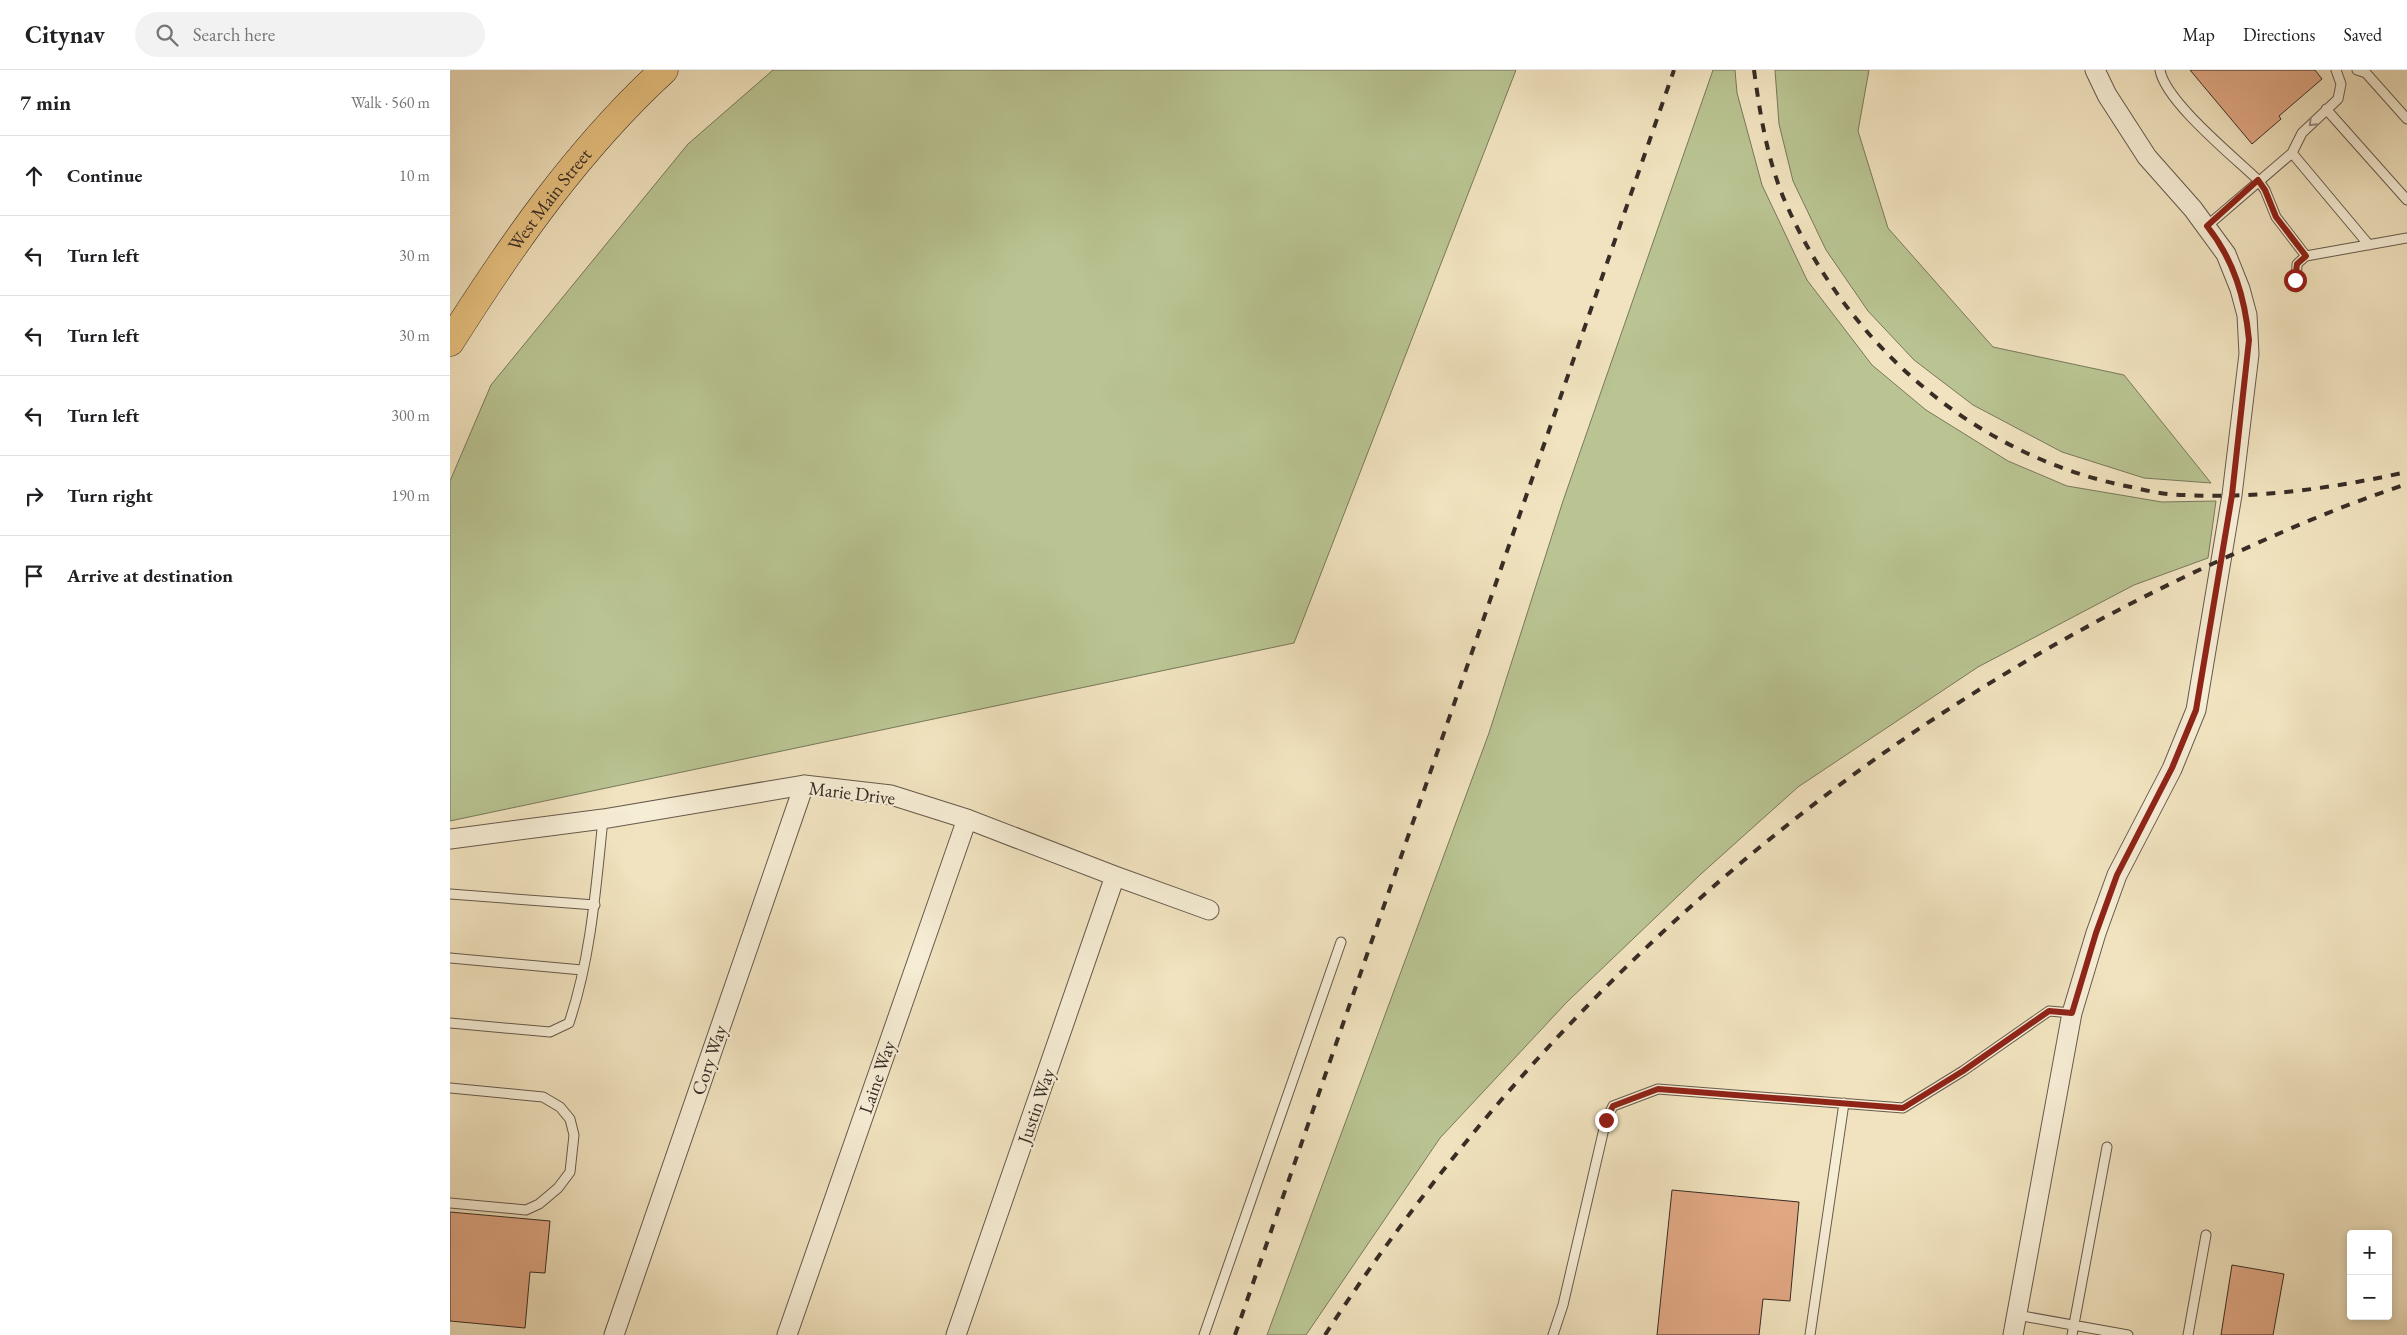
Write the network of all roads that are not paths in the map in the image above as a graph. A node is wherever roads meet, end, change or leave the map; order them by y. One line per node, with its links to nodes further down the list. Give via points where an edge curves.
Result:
1 (2096, 70): 12 (street, via 2107,95 2147,157)
2 (2160, 70): 10 (lane, via 2182,105)
3 (2351, 70): 5 (lane)
4 (2356, 70): 8 (lane, via 2366,73)
5 (2337, 71): 7 (lane, via 2340,93)
6 (656, 73): 17 (main road, West Main Street, via 530,220)
7 (2326, 109): 9 (lane, one-way to 9, via 2302,133); 11 (lane)
8 (2407, 119)
9 (2292, 153): 10 (lane); 14 (lane)
10 (2258, 180): 12 (lane); 15 (lane, via 2276,217)
11 (2407, 200)
12 (2207, 226): 29 (street, via 2234,270 2247,315 2249,340 2223,559 2196,710 2172,768 2117,875)
13 (2407, 238): 14 (lane)
14 (2369, 245): 15 (lane)
15 (2306, 256): 16 (lane, via 2297,264)
16 (2296, 287)
17 (450, 342)
18 (804, 786): 19 (street, Marie Drive); 20 (street, Marie Drive, via 891,796); 38 (street, Cory Way)
19 (603, 819): 21 (street, Marie Drive); 24 (lane)
20 (967, 819): 22 (street, Marie Drive); 39 (street, Laine Way)
21 (450, 839)
22 (1115, 876): 25 (street, Marie Drive); 40 (street, Justin Way)
23 (450, 894): 24 (lane)
24 (594, 905): 28 (lane)
25 (1209, 910)
26 (1341, 942): 41 (lane)
27 (450, 958): 28 (lane)
28 (582, 970): 30 (lane, via 569,1023 550,1032)
29 (2072, 1013): 32 (lane, via 2049,1011 1903,1108); 36 (street)
30 (450, 1023)
31 (450, 1088): 34 (lane, via 543,1097 560,1106 570,1119 574,1135 570,1172 558,1188 539,1204 526,1210)
32 (1844, 1104): 42 (lane, via 1658,1089 1613,1106 1606,1120); 43 (lane)
33 (2107, 1147): 37 (lane)
34 (450, 1203)
35 (2206, 1235): 46 (lane)
36 (2017, 1315): 37 (lane); 44 (street)
37 (2073, 1330): 45 (lane)
38 (614, 1335)
39 (787, 1335)
40 (956, 1335)
41 (1204, 1335)
42 (1554, 1335)
43 (1810, 1335)
44 (2013, 1335)
45 (2128, 1335)
46 (2188, 1335)

